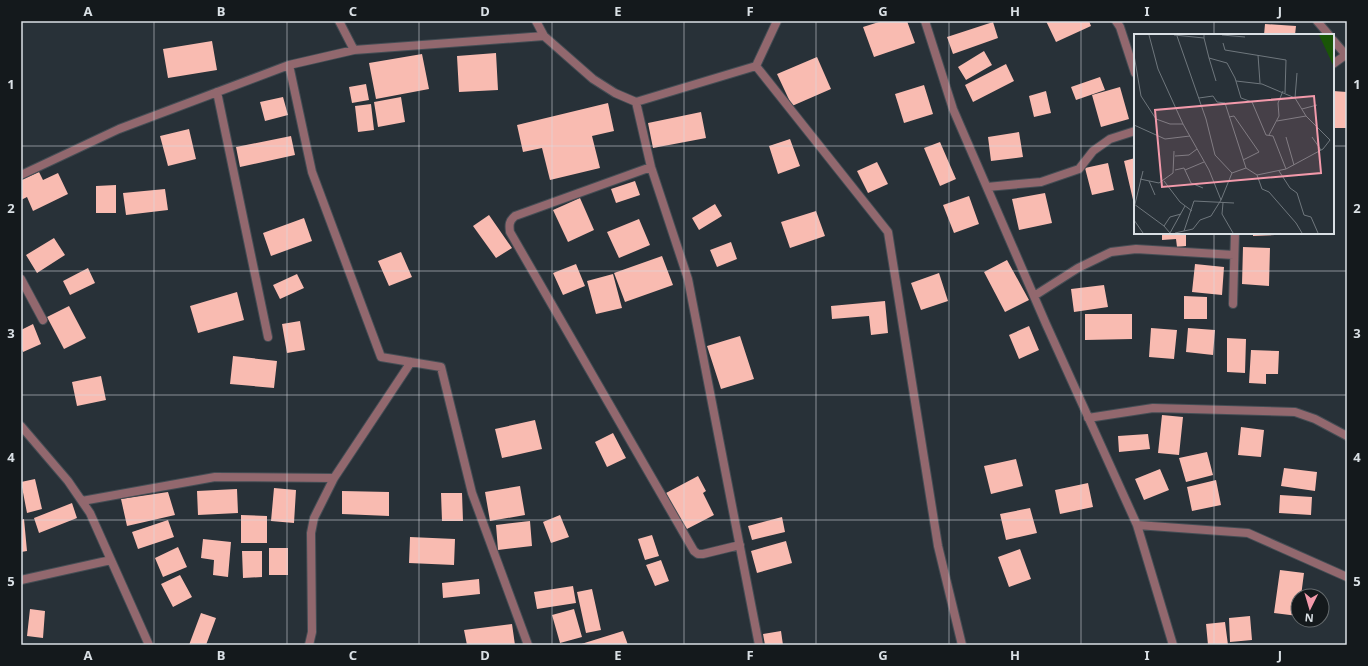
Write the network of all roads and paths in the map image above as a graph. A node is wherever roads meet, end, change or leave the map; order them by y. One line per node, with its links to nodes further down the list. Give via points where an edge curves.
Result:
1 (339, 21): 10 (street)
2 (536, 21): 8 (street)
3 (777, 21): 14 (street)
4 (925, 21): 21 (street, via 952,109)
5 (1116, 21): 15 (street)
6 (1317, 21): 7 (street)
7 (1328, 34)
8 (544, 36): 10 (street); 17 (street, via 593,79)
9 (1334, 41): 11 (street)
10 (354, 50): 13 (street)
11 (1346, 55): 12 (street)
12 (1334, 63)
13 (289, 65): 16 (street); 29 (street, via 312,172 380,357)
14 (756, 66): 17 (street); 44 (street, via 888,232 938,546)
15 (1134, 70)
16 (216, 92): 20 (street, via 119,129); 28 (street)
17 (636, 102): 19 (street)
18 (1134, 131): 21 (street, via 1110,139 1093,151 1079,169 1041,182)
19 (651, 168): 36 (street, via 688,279); 36 (street, via 515,216 510,220 510,232 694,551 703,554)
20 (21, 175)
21 (987, 187): 25 (street)
22 (1235, 234): 23 (street)
23 (1234, 255): 25 (street, via 1136,249 1110,252 1078,268); 26 (street)
24 (21, 279): 27 (street)
25 (1034, 296): 30 (street)
26 (1233, 304)
27 (43, 320)
28 (268, 337)
29 (412, 362): 33 (street); 42 (street, via 441,367 472,494)
30 (1088, 418): 32 (street, via 1153,408 1295,412 1309,416); 35 (street)
31 (21, 426): 34 (street)
32 (1347, 436)
33 (334, 478): 34 (street, via 219,477); 41 (street, via 316,511 311,534 312,632)
34 (82, 501): 37 (street)
35 (1137, 525): 38 (street, via 1248,533); 45 (street)
36 (740, 546): 43 (street)
37 (111, 560): 39 (street); 40 (street)
38 (1347, 577)
39 (21, 580)
40 (149, 645)
41 (309, 645)
42 (528, 645)
43 (759, 645)
44 (962, 645)
45 (1173, 645)

